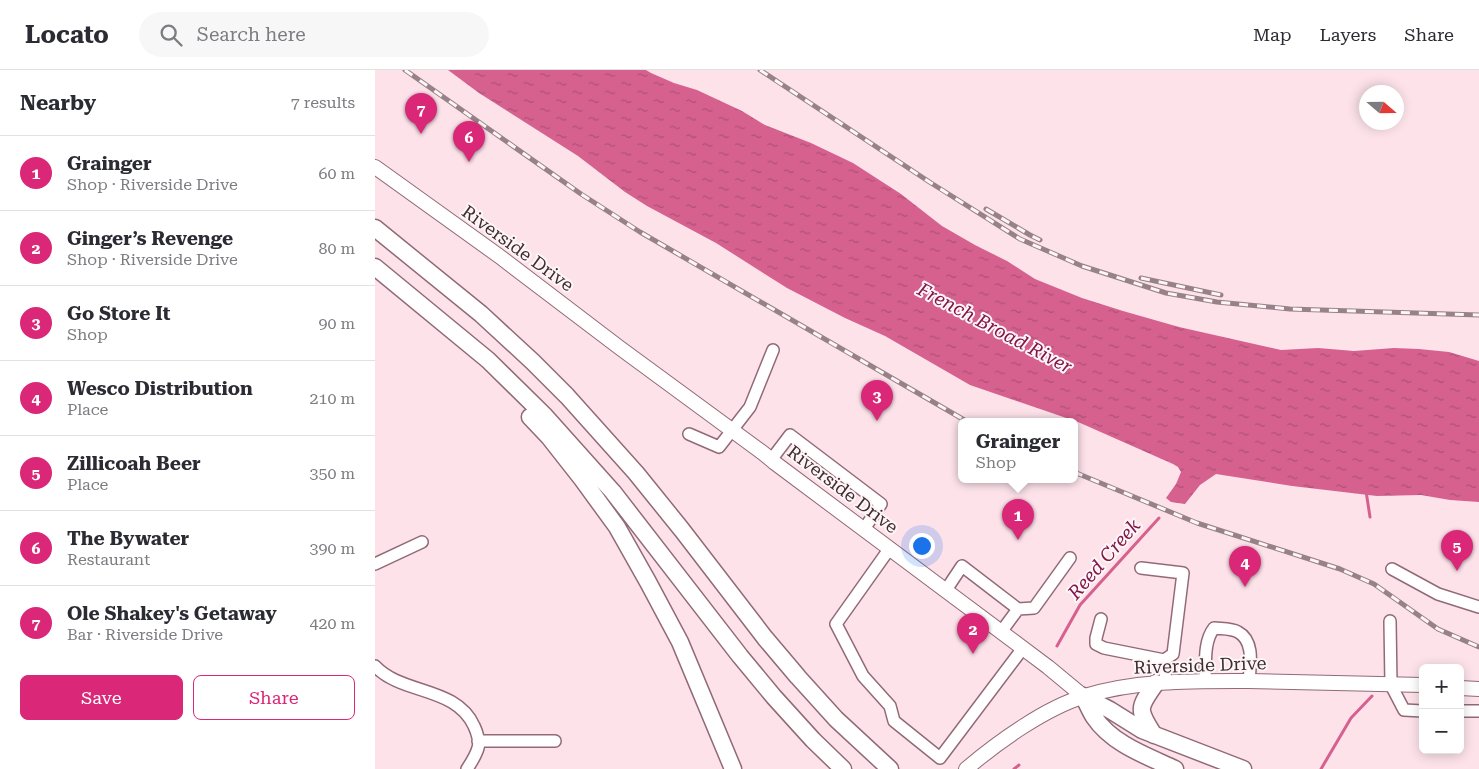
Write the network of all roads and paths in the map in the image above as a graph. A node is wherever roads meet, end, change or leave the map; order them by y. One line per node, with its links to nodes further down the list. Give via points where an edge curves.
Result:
1 (375, 167): 6 (main road, Riverside Drive)
2 (375, 228): 42 (highway, via 481,314 567,396 636,473 798,677 836,719)
3 (375, 267): 4 (highway)
4 (425, 307): 40 (highway, via 431,320 506,390 549,437 617,527 680,642); 41 (highway, via 488,360 579,453 774,697)
5 (773, 350): 6 (street, via 750,407)
6 (733, 430): 7 (street, via 719,447); 8 (main road, Riverside Drive)
7 (689, 434)
8 (771, 460): 9 (main road, Riverside Drive); 9 (street, via 790,435 881,504)
9 (864, 529): 11 (main road, Riverside Drive)
10 (422, 542): 13 (street)
11 (890, 548): 16 (main road, Riverside Drive); 22 (street, via 836,624 863,676 890,706 895,721 939,758)
12 (1070, 558): 18 (street, via 1034,608)
13 (375, 564)
14 (1141, 568): 23 (street, via 1183,573 1173,654)
15 (1391, 568): 17 (street, via 1439,594)
16 (946, 590): 18 (street, via 962,566); 21 (main road, Riverside Drive)
17 (1479, 607)
18 (1018, 609): 21 (street)
19 (1101, 619): 23 (street, via 1096,644)
20 (1390, 621): 28 (street)
21 (1001, 632): 22 (main road, Riverside Drive)
22 (1023, 648): 32 (main road, Riverside Drive)
23 (1164, 660): 27 (street)
24 (375, 666): 37 (street, via 391,678 451,701 471,719)
25 (1205, 681): 26 (main road, Riverside Drive); 26 (street, via 1207,641 1214,628 1238,632 1247,642 1251,656); 27 (main road, Riverside Drive)
26 (1249, 681): 28 (main road, Riverside Drive)
27 (1161, 683): 32 (main road, Riverside Drive, via 1132,685); 36 (highway, via 1144,700 1142,707 1143,717)
28 (1391, 685): 29 (main road, Riverside Drive); 33 (street, via 1403,710)
29 (1419, 686)
30 (1464, 688): 31 (main road)
31 (1479, 689)
32 (1083, 696): 36 (highway); 43 (main road, via 1048,712 998,743); 44 (highway, via 1095,718 1108,732 1135,750)
33 (1419, 711)
34 (1464, 711): 35 (street)
35 (1479, 711)
36 (1154, 735): 45 (highway)
37 (478, 741): 38 (street); 39 (street, via 479,747)
38 (555, 741)
39 (467, 769)
40 (733, 769)
41 (843, 769)
42 (890, 769)
43 (966, 769)
44 (1175, 769)
45 (1243, 769)

